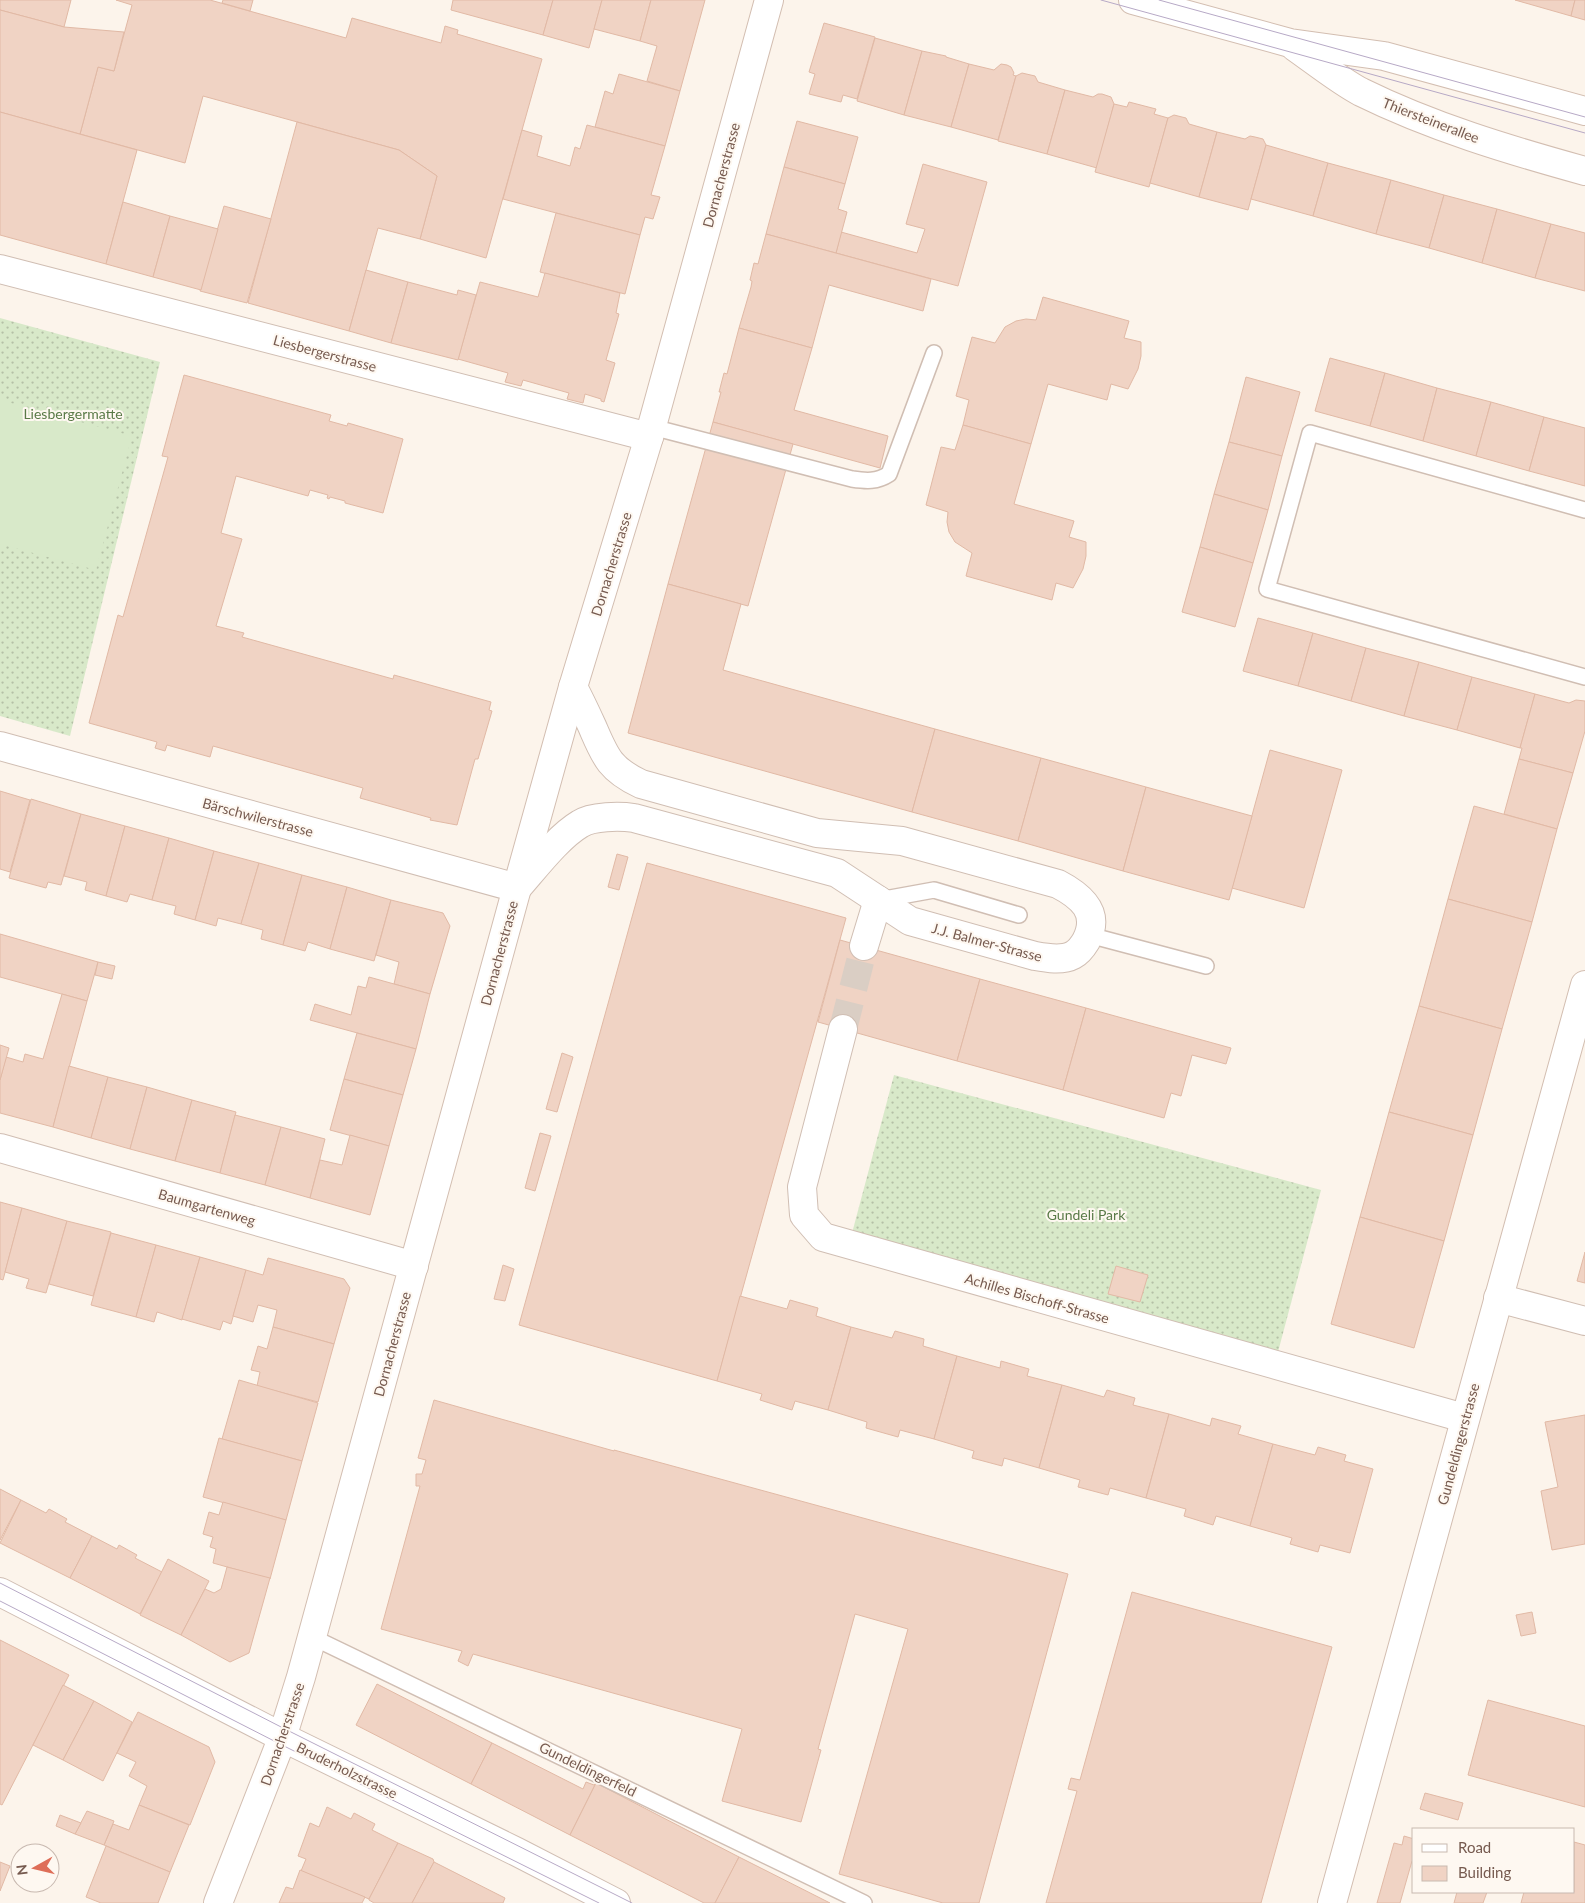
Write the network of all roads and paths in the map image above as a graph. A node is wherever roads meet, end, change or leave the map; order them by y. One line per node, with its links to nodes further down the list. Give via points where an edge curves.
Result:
1 (769, 0): 8 (street, Dornacherstrasse)
2 (1133, 0): 3 (street, Thiersteinerallee)
3 (1290, 43): 4 (street, Thiersteinerallee, via 1384,56); 5 (street, Thiersteinerallee, via 1360,91 1393,106 1465,134)
4 (1585, 111)
5 (1585, 171)
6 (0, 268): 8 (street, Liesbergerstrasse)
7 (934, 353): 8 (lane, via 889,474 881,480 852,479)
8 (650, 432): 11 (street, Dornacherstrasse)
9 (1585, 510): 10 (lane, via 1310,432 1267,589)
10 (1585, 677)
11 (574, 687): 13 (street, Dornacherstrasse); 16 (street, via 602,752 626,777 640,784 817,833 902,841 1058,884 1076,893 1088,909 1091,921)
12 (0, 746): 13 (street, Bärschwilerstrasse)
13 (517, 888): 14 (street, J.J. Balmer-Strasse, via 581,823 619,816 837,873); 22 (street, Dornacherstrasse)
14 (878, 900): 15 (lane, via 934,890); 16 (street, J.J. Balmer-Strasse, via 910,921 1035,956 1054,958 1072,955); 17 (street)
15 (1018, 915)
16 (1089, 935): 18 (lane)
17 (864, 946)
18 (1206, 966)
19 (1585, 985): 23 (street, Gundeldingerstrasse)
20 (843, 1029): 25 (street, Achilles Bischoff-Strasse, via 802,1187 804,1215 823,1237)
21 (0, 1148): 22 (street, Baumgartenweg)
22 (414, 1266): 27 (street, Dornacherstrasse)
23 (1498, 1298): 24 (street); 25 (street, Gundeldingerstrasse)
24 (1585, 1321)
25 (1464, 1418): 32 (street, Gundeldingerstrasse)
26 (0, 1592): 28 (street, Bruderholzstrasse)
27 (312, 1637): 28 (street, Dornacherstrasse); 31 (lane, Gundeldingerfeld)
28 (282, 1737): 29 (street, Dornacherstrasse); 30 (street, Bruderholzstrasse)
29 (218, 1903)
30 (616, 1903)
31 (864, 1903)
32 (1332, 1903)

